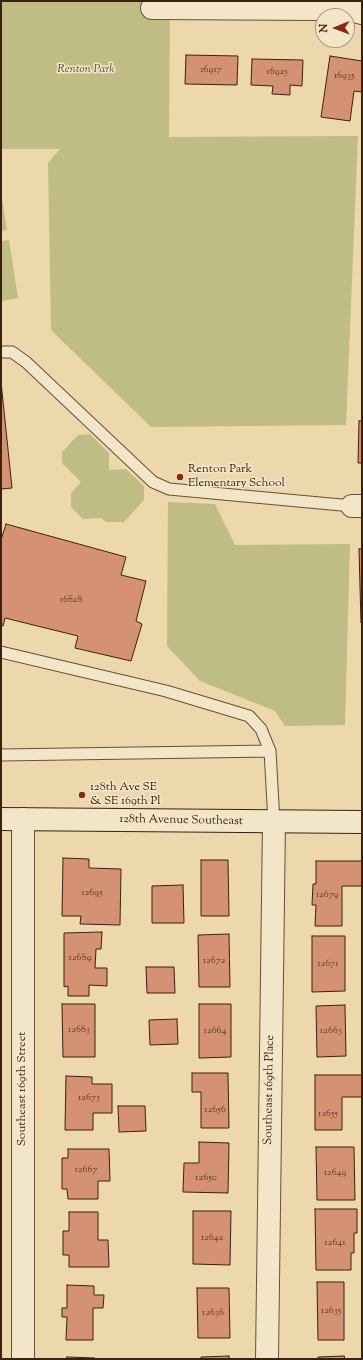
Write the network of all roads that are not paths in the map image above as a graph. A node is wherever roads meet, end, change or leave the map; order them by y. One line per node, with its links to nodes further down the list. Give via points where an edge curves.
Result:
1 (152, 8): 2 (street, via 319,9)
2 (362, 13)
3 (1, 352): 4 (lane, via 12,352 26,362 153,482 168,489)
4 (357, 506)
5 (1, 652): 6 (lane, via 166,692 249,716 261,729)
6 (270, 752): 7 (lane); 10 (lane)
7 (1, 755)
8 (1, 819): 9 (street, 128th Avenue Southeast)
9 (23, 819): 10 (street, 128th Avenue Southeast); 12 (street, Southeast 169th Street)
10 (274, 822): 11 (street, 128th Avenue Southeast); 13 (street, Southeast 169th Place)
11 (362, 822)
12 (23, 1359)
13 (267, 1359)

